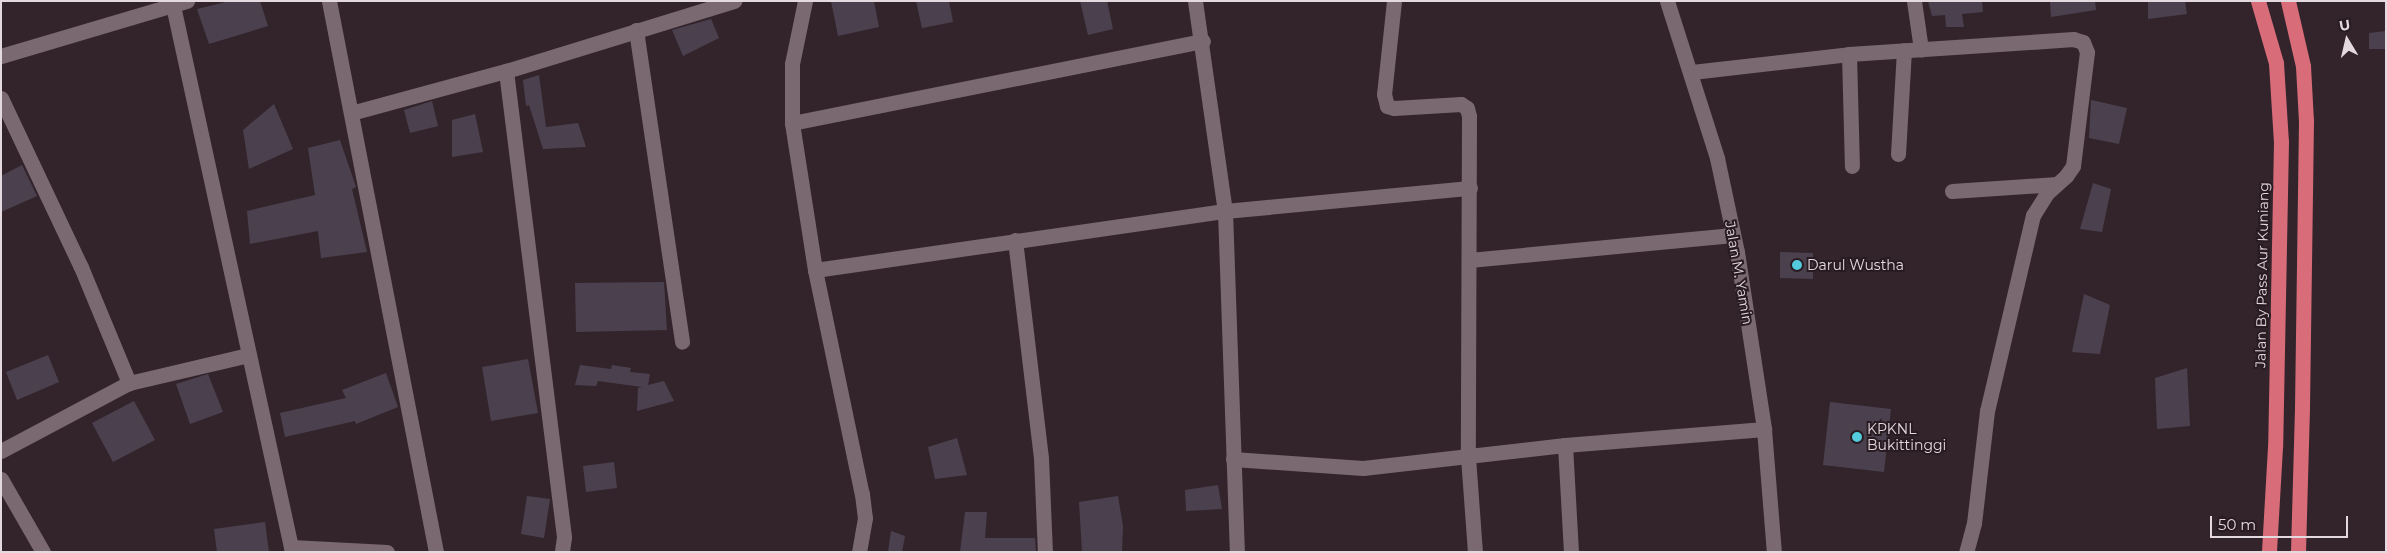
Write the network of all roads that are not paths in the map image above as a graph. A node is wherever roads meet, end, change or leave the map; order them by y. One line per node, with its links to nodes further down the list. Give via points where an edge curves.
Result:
1 (329, 1): 20 (street)
2 (734, 1): 11 (street)
3 (805, 1): 21 (street, via 792,64)
4 (1195, 1): 12 (street)
5 (1394, 1): 25 (street, via 1384,100 1394,108 1452,103 1467,108)
6 (1667, 1): 18 (street, Jalan M. Yamin)
7 (1914, 1): 13 (street)
8 (2258, 1): 37 (highway, Jalan By Pass Aur Kuniang, via 2276,63 2279,109)
9 (2288, 1): 38 (highway, via 2305,94)
10 (177, 3): 16 (street); 33 (street)
11 (636, 30): 17 (street); 32 (street)
12 (1202, 41): 21 (street); 27 (street)
13 (1921, 49): 14 (street); 24 (street, via 2073,39 2083,42 2087,52 2073,166)
14 (1904, 50): 15 (street); 22 (street)
15 (1849, 54): 18 (street); 23 (street)
16 (1, 56)
17 (506, 72): 20 (street); 47 (street, via 564,537)
18 (1692, 72): 28 (street, Jalan M. Yamin, via 1717,158)
19 (1, 98): 34 (street, via 81,267)
20 (351, 113): 46 (street)
21 (792, 123): 31 (street)
22 (1898, 154)
23 (1852, 166)
24 (2057, 184): 26 (street); 54 (street, via 2033,214 1986,411 1974,523)
25 (1470, 188): 27 (street); 30 (street)
26 (1952, 191)
27 (1224, 211): 29 (street); 41 (street)
28 (1733, 235): 30 (street); 35 (street, Jalan M. Yamin)
29 (1015, 240): 31 (street); 49 (street, via 1041,458)
30 (1470, 260): 40 (street)
31 (815, 270): 48 (street, via 862,494 865,518)
32 (682, 342)
33 (248, 354): 34 (street); 43 (street)
34 (129, 383): 39 (street)
35 (1764, 429): 36 (street); 53 (street, Jalan M. Yamin)
36 (1565, 445): 40 (street); 52 (street)
37 (2275, 448): 38 (highway); 55 (highway, Jalan By Pass Aur Kuniang)
38 (2301, 449): 56 (highway)
39 (1, 451)
40 (1468, 457): 41 (street, via 1363,468); 51 (street)
41 (1233, 459): 50 (street)
42 (1, 479): 44 (street)
43 (292, 549): 45 (street)
44 (43, 552)
45 (387, 552)
46 (436, 552)
47 (562, 552)
48 (859, 552)
49 (1044, 552)
50 (1237, 552)
51 (1475, 552)
52 (1571, 552)
53 (1774, 552)
54 (1966, 552)
55 (2269, 552)
56 (2298, 552)

